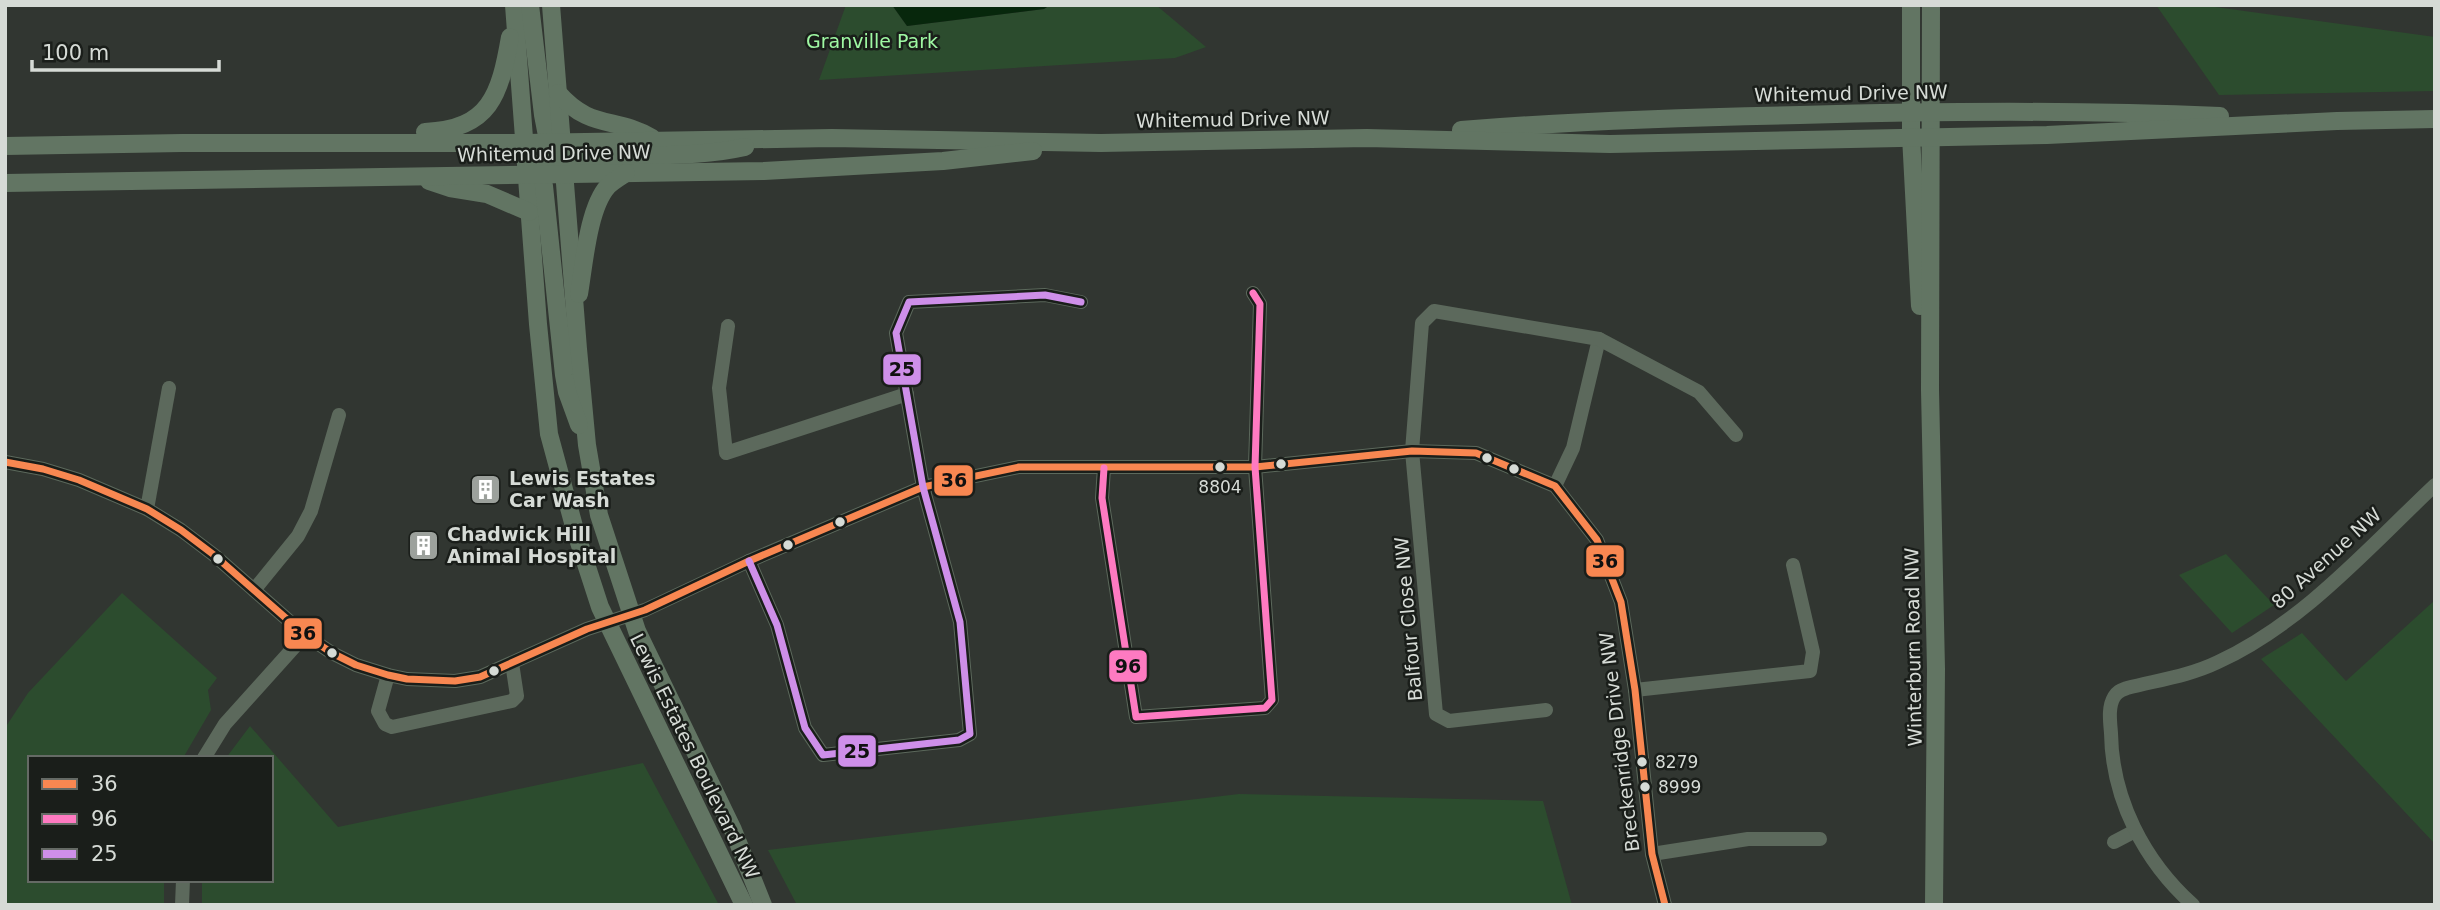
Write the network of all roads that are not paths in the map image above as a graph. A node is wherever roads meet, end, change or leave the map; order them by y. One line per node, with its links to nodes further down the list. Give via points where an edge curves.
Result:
1 (551, 5): 5 (main road)
2 (1911, 5): 6 (main road, Winterburn Road NW)
3 (1931, 5): 9 (main road, Winterburn Road NW)
4 (520, 8): 14 (main road); 15 (main road, via 501,79 478,117 453,130 391,133); 16 (main road)
5 (558, 93): 13 (main road, via 584,116 637,129); 14 (main road)
6 (1910, 112): 9 (main road, Whitemud Drive NW); 10 (main road, Winterburn Road NW); 11 (main road, Whitemud Drive NW, via 1637,119)
7 (2435, 119): 8 (main road, Whitemud Drive NW)
8 (2337, 121): 9 (main road, Whitemud Drive NW, via 2156,113); 9 (main road, Whitemud Drive NW, via 2047,135)
9 (1931, 124): 10 (main road); 30 (main road, Winterburn Road NW)
10 (1911, 136): 11 (main road, Whitemud Drive NW, via 1610,144); 30 (main road, Winterburn Road NW, via 1922,344)
11 (1367, 138): 17 (main road, Whitemud Drive NW)
12 (783, 139): 13 (main road, Whitemud Drive NW); 17 (main road, Whitemud Drive NW); 19 (main road, via 716,153)
13 (655, 140): 14 (main road, Whitemud Drive NW)
14 (555, 142): 16 (main road, Whitemud Drive NW); 19 (main road)
15 (368, 143): 16 (main road, Whitemud Drive NW); 18 (main road, Whitemud Drive NW)
16 (525, 143): 19 (main road)
17 (1101, 143): 20 (main road, Whitemud Drive NW, via 829,169)
18 (5, 146)
19 (548, 169): 20 (main road, Whitemud Drive NW); 21 (main road, Whitemud Drive NW); 23 (main road, Lewis Estates Boulevard NW); 26 (main road, Lewis Estates Boulevard NW); 34 (main road, via 567,392)
20 (626, 173): 26 (main road, via 605,189 599,202 585,251)
21 (412, 176): 22 (main road, Whitemud Drive NW); 23 (main road, via 487,194)
22 (5, 183)
23 (529, 212): 47 (main road, Lewis Estates Boulevard NW, via 549,435)
24 (1253, 293): 37 (street, via 1260,304)
25 (1081, 302): 31 (street, via 1045,295 909,302 896,333)
26 (575, 318): 34 (main road, Lewis Estates Boulevard NW)
27 (728, 326): 31 (street, via 719,388 726,453)
28 (1599, 339): 33 (street, via 1699,392); 35 (street, via 1434,311 1422,323); 40 (street, via 1573,448)
29 (169, 388): 42 (street)
30 (1930, 390): 63 (main road, Winterburn Road NW, via 1936,669)
31 (907, 394): 41 (street)
32 (339, 415): 45 (street, via 311,510 298,536)
33 (1735, 435)
34 (587, 446): 46 (main road, Lewis Estates Boulevard NW, via 600,515)
35 (1412, 451): 37 (street, Breckenridge Drive NW); 40 (street, Breckenridge Drive NW, via 1476,453); 52 (street, Balfour Close NW, via 1436,714 1449,721)
36 (5, 462): 42 (street, Breckenridge Drive NW, via 79,480)
37 (1255, 467): 38 (street, Breckenridge Drive NW); 38 (street, via 1272,700 1265,708 1136,717 1102,498)
38 (1104, 468): 41 (street, Breckenridge Drive NW, via 1019,467)
39 (2435, 485): 54 (street, 80 Avenue NW, via 2312,601 2270,633 2219,662 2118,691 2111,705 2111,743 2125,810)
40 (1555, 486): 51 (street, Breckenridge Drive NW, via 1597,540 1621,603)
41 (923, 487): 43 (street, Breckenridge Drive NW); 43 (street, via 960,622 970,734 959,740 823,755 805,728 777,625)
42 (147, 509): 45 (street, Breckenridge Drive NW, via 203,547)
43 (749, 561): 46 (street, Breckenridge Drive NW)
44 (1793, 565): 51 (street, via 1813,652 1810,671)
45 (254, 590): 48 (street, Breckenridge Drive NW)
46 (631, 614): 47 (street, Breckenridge Drive NW); 61 (main road, Lewis Estates Boulevard NW, via 733,830)
47 (607, 623): 49 (street, Breckenridge Drive NW); 60 (main road, Lewis Estates Boulevard NW)
48 (305, 635): 50 (street, Breckenridge Drive NW, via 332,653); 53 (street, via 226,724)
49 (512, 663): 50 (street, Breckenridge Drive NW, via 480,677 455,681); 50 (street, via 518,688 512,701 392,727 377,711)
50 (388, 675)
51 (1635, 690): 57 (street, Breckenridge Drive NW)
52 (1546, 710)
53 (205, 756)
54 (2135, 831): 56 (street); 64 (street, via 2159,868)
55 (1820, 839): 57 (street, via 1748,839)
56 (2114, 842)
57 (1652, 854): 62 (street, Breckenridge Drive NW)
58 (183, 882): 59 (street)
59 (182, 905)
60 (744, 905)
61 (763, 905)
62 (1665, 905)
63 (1934, 905)
64 (2193, 905)

